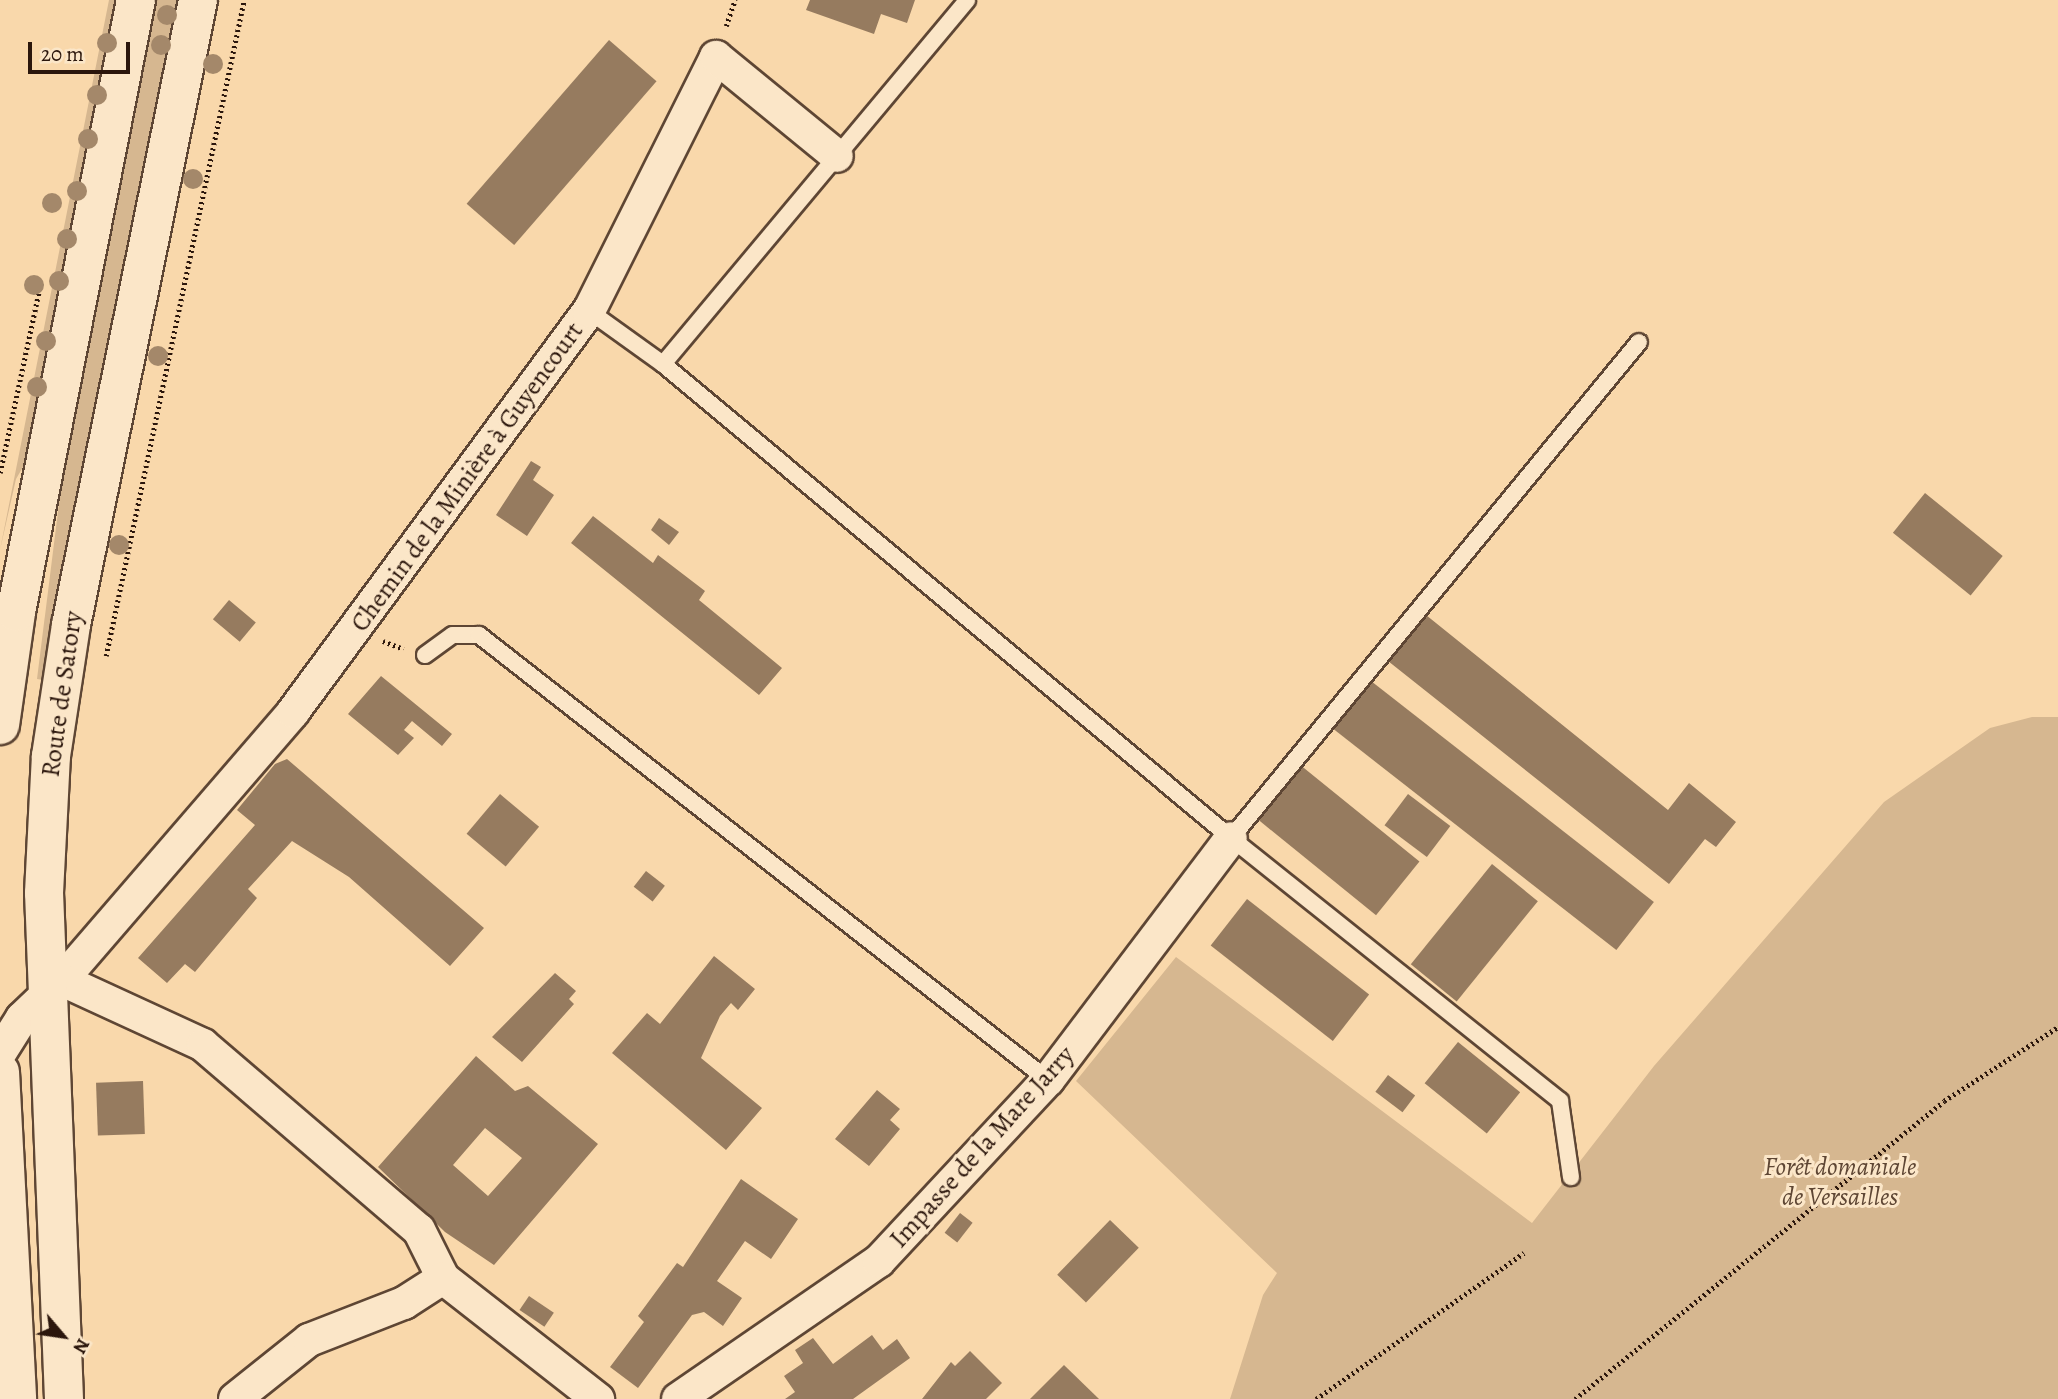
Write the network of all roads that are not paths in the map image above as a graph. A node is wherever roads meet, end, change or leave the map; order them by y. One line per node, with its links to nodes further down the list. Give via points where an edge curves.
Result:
1 (136, 0): 9 (main road)
2 (198, 0): 13 (main road, Route de Satory, via 59,690 46,824)
3 (967, 0): 4 (lane)
4 (837, 156): 5 (street, Chemin de la Minière à Guyencourt, via 716,57); 7 (lane)
5 (589, 312): 7 (lane); 13 (street, Chemin de la Minière à Guyencourt, via 293,712)
6 (1639, 342): 12 (lane)
7 (663, 364): 12 (lane)
8 (425, 655): 16 (lane, via 453,635 479,635)
9 (6, 675): 10 (street); 11 (main road)
10 (0, 714)
11 (0, 725)
12 (1231, 838): 16 (street, Impasse de la Mare Jarry); 17 (lane, via 1560,1101)
13 (54, 988): 14 (street, Chemin de la Minière à Guyencourt, via 22,1018); 18 (street, via 202,1045 419,1230); 20 (main road, Route de Satory)
14 (0, 1053)
15 (0, 1072): 19 (main road)
16 (1048, 1080): 23 (street, Impasse de la Mare Jarry, via 879,1261)
17 (1571, 1177)
18 (443, 1278): 21 (street, via 404,1303 309,1340); 22 (street)
19 (17, 1399)
20 (64, 1399)
21 (235, 1399)
22 (598, 1399)
23 (678, 1399)

